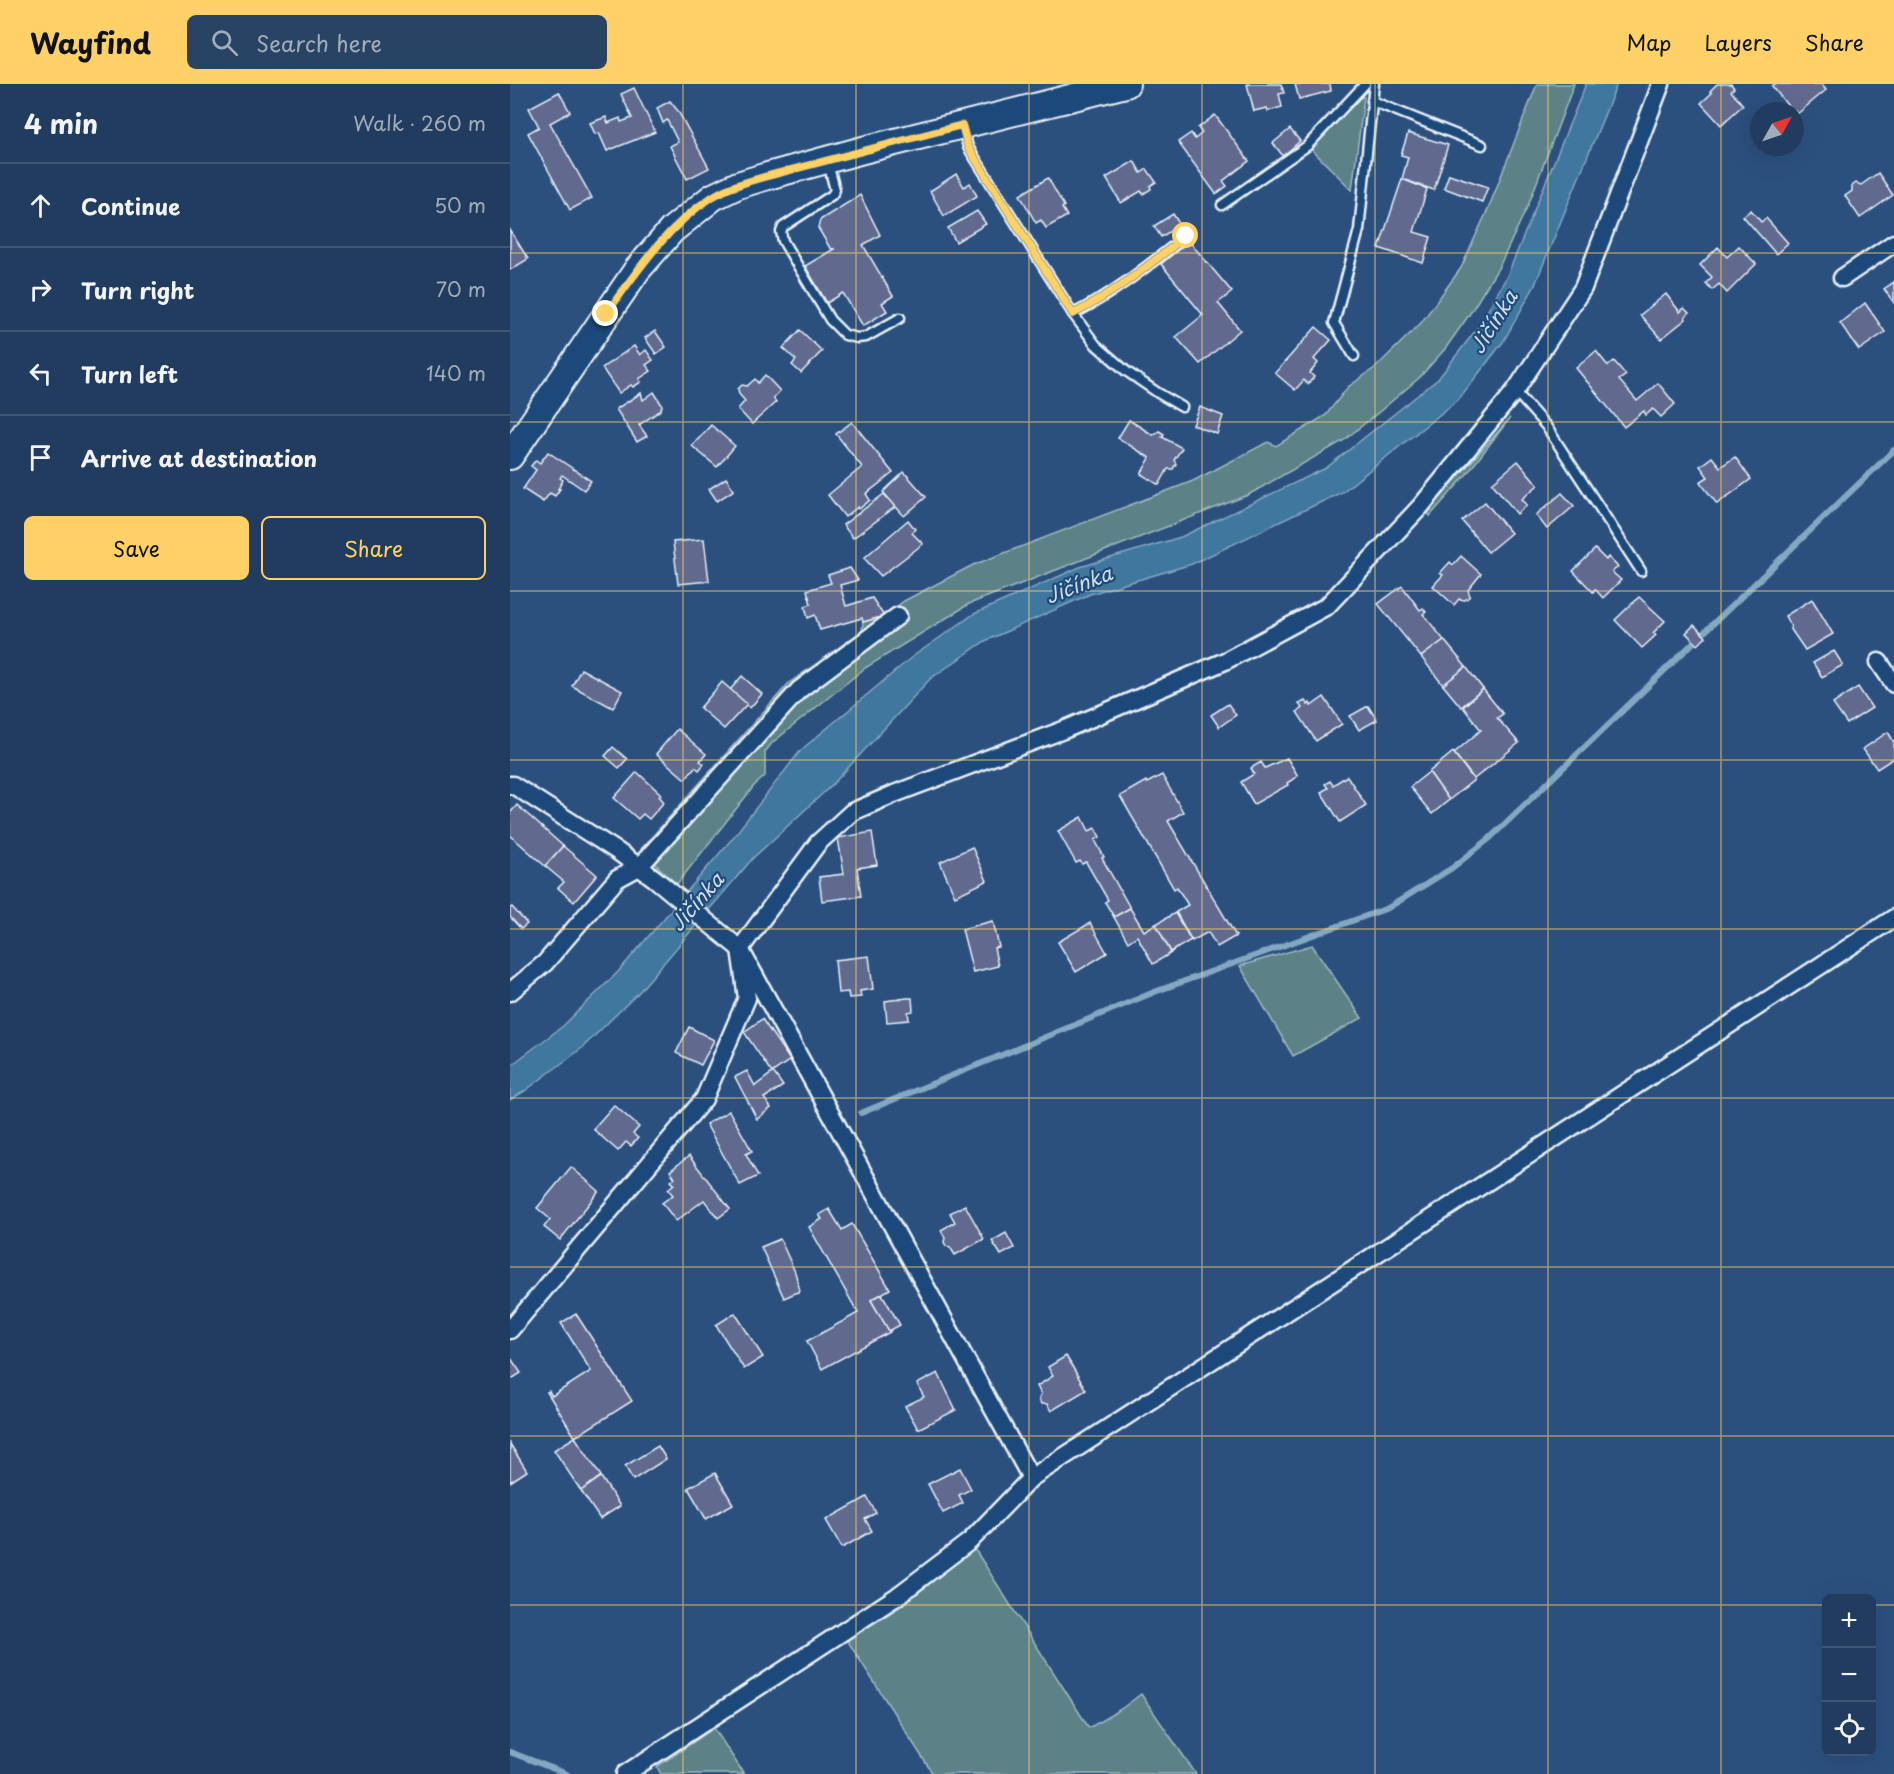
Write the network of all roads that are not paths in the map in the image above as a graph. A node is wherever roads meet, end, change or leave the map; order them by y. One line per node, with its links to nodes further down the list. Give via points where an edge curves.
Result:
1 (1126, 84): 6 (main road)
2 (1365, 84): 9 (lane, via 1307,146)
3 (1374, 84): 5 (lane)
4 (1661, 84): 16 (street, via 1583,288)
5 (1372, 100): 7 (lane); 15 (lane, via 1359,230 1334,323)
6 (962, 125): 8 (main road); 13 (lane, via 968,147)
7 (1482, 145)
8 (827, 160): 14 (lane, via 835,190 783,227 783,241 844,335 866,337); 18 (main road, via 738,184 713,197 672,230 637,270)
9 (1222, 205)
10 (1186, 236): 13 (lane, via 1132,278)
11 (1894, 243): 12 (street)
12 (1842, 278)
13 (1073, 314): 17 (lane, via 1096,345)
14 (900, 318)
15 (1354, 356)
16 (1515, 391): 19 (lane, via 1546,426); 26 (street, via 1421,506 1327,606 1214,666 886,803 852,812 818,843)
17 (1182, 407)
18 (510, 456)
19 (1641, 571)
20 (898, 616): 24 (street, via 799,690)
21 (1879, 662): 22 (street)
22 (1894, 684)
23 (510, 785): 24 (street)
24 (639, 867): 26 (street); 27 (street, via 617,879 545,963)
25 (1894, 918): 29 (street)
26 (740, 949): 28 (street, via 747,998 704,1099); 29 (street)
27 (510, 992)
28 (510, 1330)
29 (1031, 1478): 30 (street, via 970,1541 896,1597)
30 (625, 1774)

